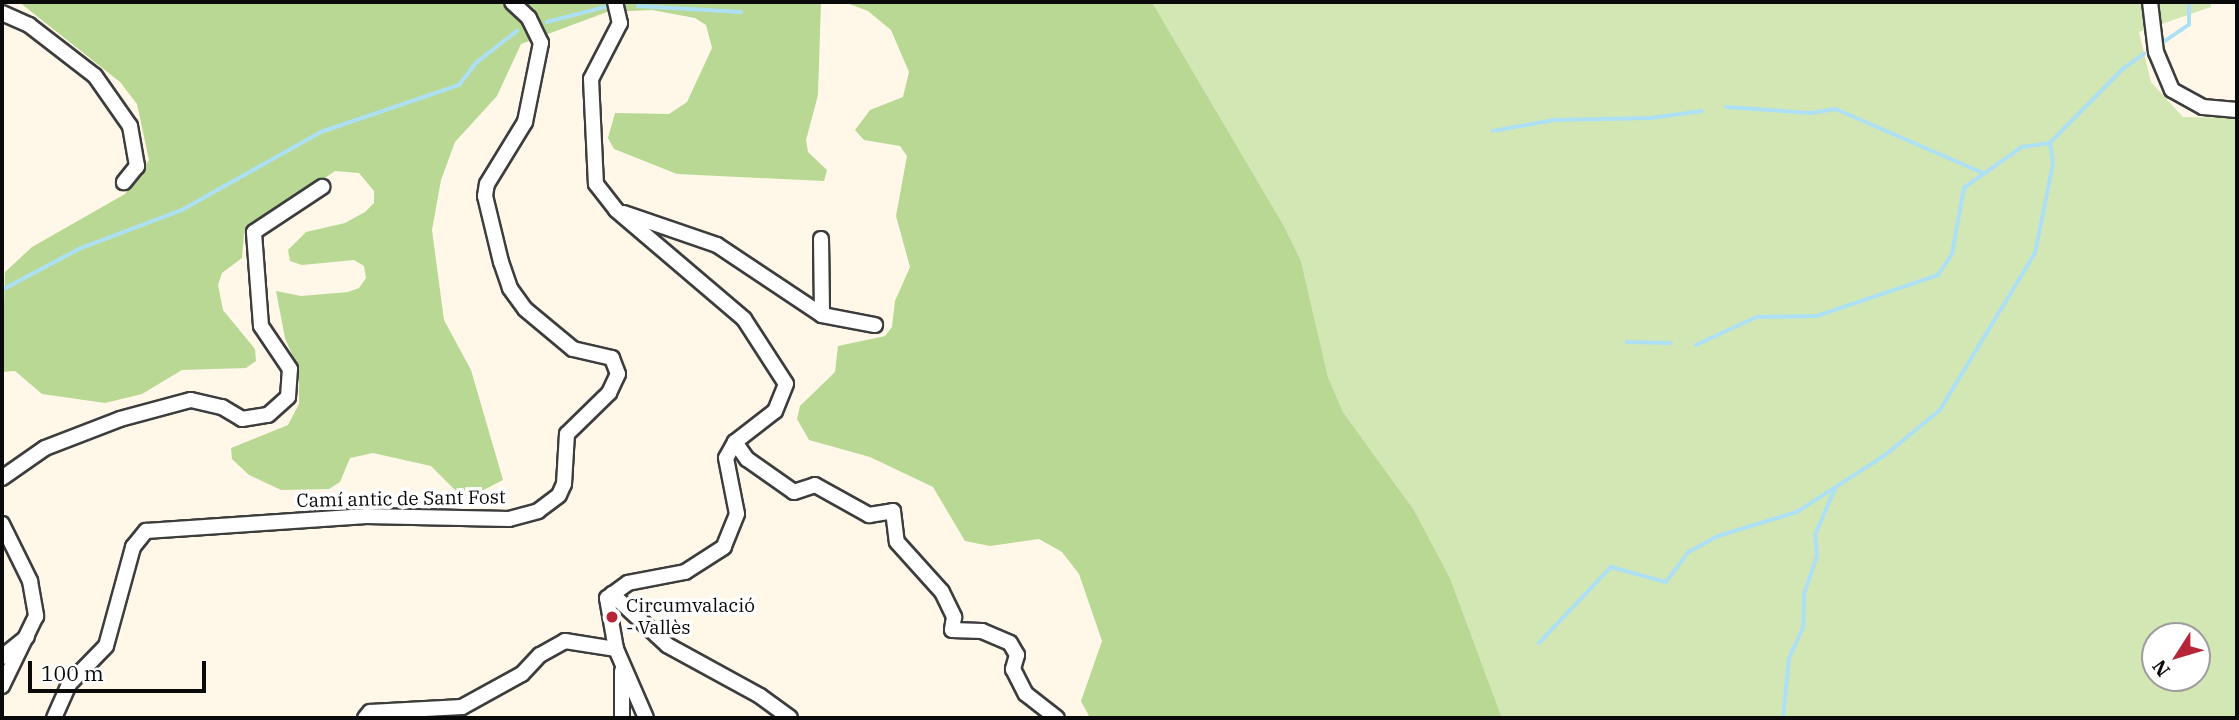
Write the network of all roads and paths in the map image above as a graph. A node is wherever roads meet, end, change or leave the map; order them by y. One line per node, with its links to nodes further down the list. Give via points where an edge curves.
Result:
1 (512, 2): 21 (street, Camí antic de Sant Fost, via 529,18 541,43 526,122 487,184 485,196 501,262 510,288 526,309 573,349 612,358 618,374 610,393 568,435 559,495 538,511 509,519 366,516 146,531 133,547 106,646 69,684)
2 (615, 2): 8 (street, via 620,23 595,65 589,95 596,184)
3 (2150, 2): 5 (street, via 2156,52 2172,90 2203,107)
4 (2, 13): 6 (street, via 29,25 95,76 130,125 136,166)
5 (2237, 110)
6 (124, 182)
7 (322, 187): 13 (street, via 254,232 261,326 290,369 288,397 268,415 242,419 191,400 120,419 45,448)
8 (616, 210): 10 (street, via 717,245); 12 (street, via 744,319 786,384 775,411)
9 (821, 239): 10 (street)
10 (822, 315): 11 (street)
11 (875, 325)
12 (735, 442): 15 (street, via 726,457 726,473 737,514 724,547 685,572 628,583); 26 (street, via 747,459 794,492 815,485 869,515 893,511 897,542 942,592 954,617 952,630 982,631 1010,643 1017,655 1013,669 1026,694)
13 (2, 478)
14 (2, 524): 16 (street, via 30,582 36,616)
15 (612, 594): 17 (street, via 607,609); 25 (street, via 667,645 760,696)
16 (28, 636): 18 (street); 20 (street)
17 (616, 649): 19 (street); 22 (street, via 565,641 540,655 522,674 462,707 370,712)
18 (2, 657)
19 (622, 666): 23 (street); 24 (street)
20 (2, 686)
21 (54, 718)
22 (365, 718)
23 (622, 718)
24 (646, 718)
25 (790, 718)
26 (1057, 718)

